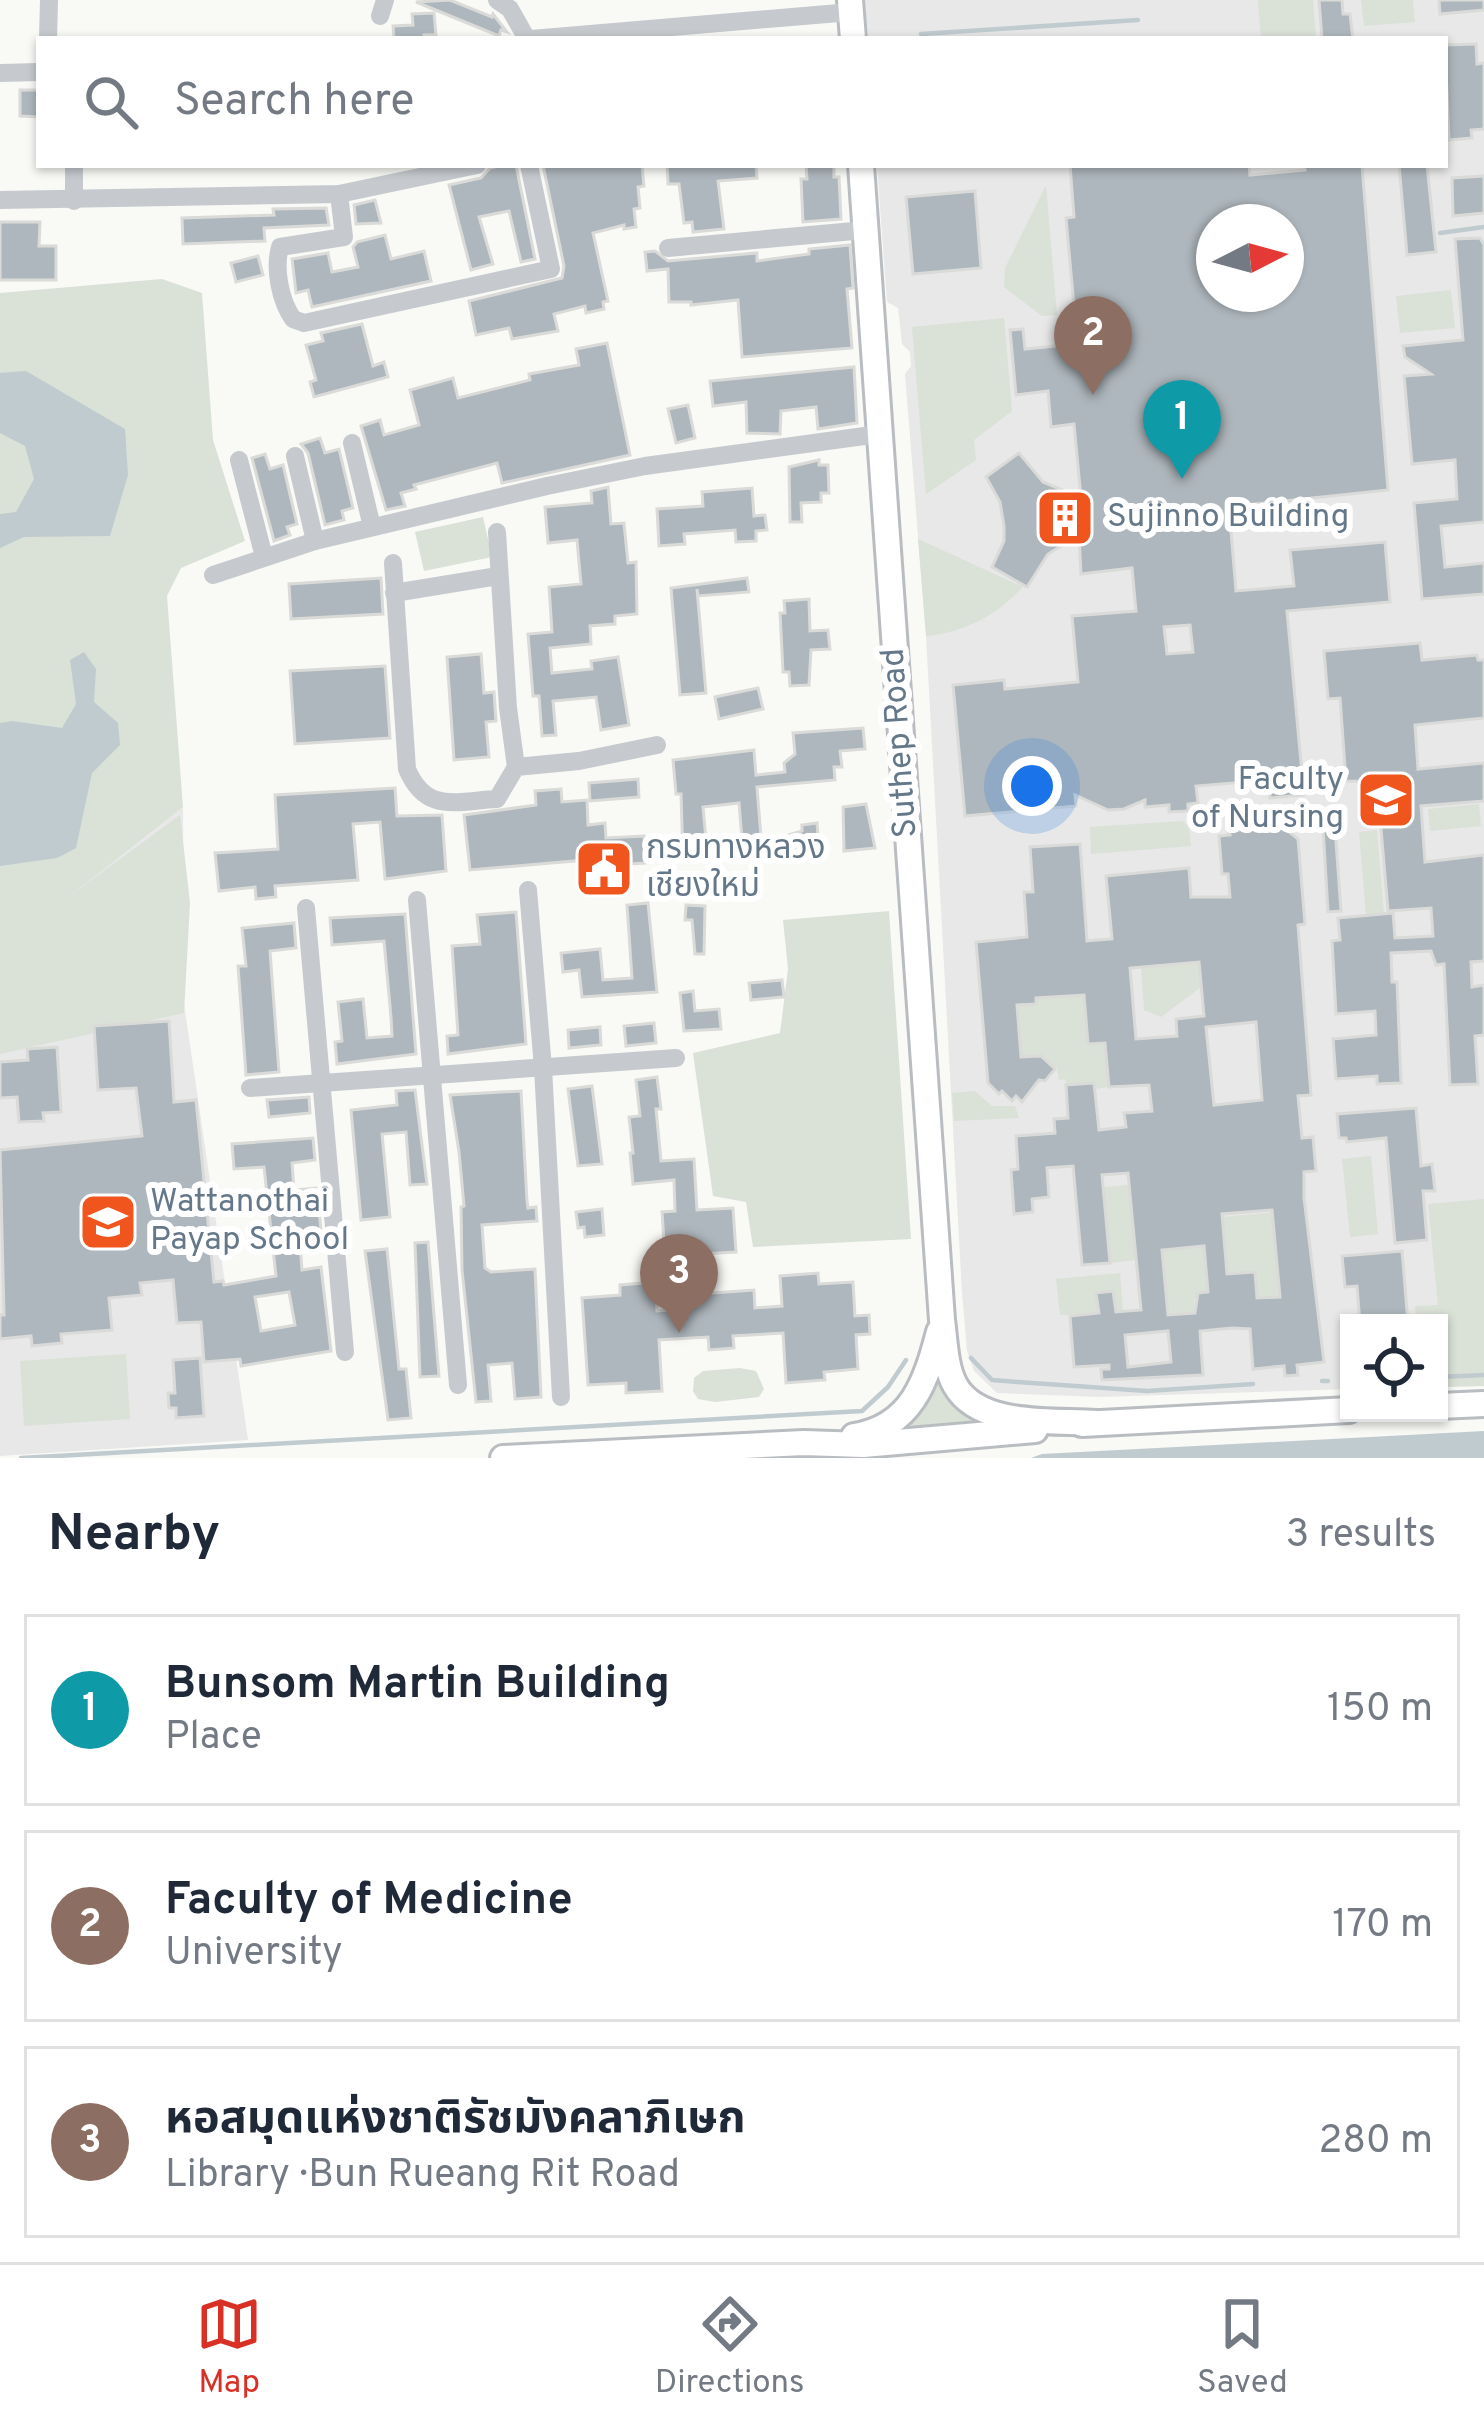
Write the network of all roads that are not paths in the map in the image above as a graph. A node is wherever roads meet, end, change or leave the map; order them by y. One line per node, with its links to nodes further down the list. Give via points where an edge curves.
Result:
1 (49, 0): 4 (street)
2 (497, 0): 5 (street)
3 (851, 6): 6 (street); 7 (main road)
4 (48, 36)
5 (527, 36)
6 (558, 36)
7 (853, 36)
8 (36, 72): 9 (street)
9 (0, 73)
10 (74, 168): 16 (street)
11 (463, 168): 14 (street)
12 (530, 168): 14 (street, via 551,269 293,319 284,306 280,248 344,237)
13 (861, 168): 17 (main road, Suthep Road)
14 (339, 194): 16 (street)
15 (0, 200): 16 (street)
16 (74, 201)
17 (865, 230): 18 (street); 19 (main road, Suthep Road)
18 (668, 248)
19 (879, 434): 23 (street, via 644,466); 41 (main road, Suthep Road)
20 (352, 443): 23 (street)
21 (295, 456): 25 (street)
22 (239, 460): 26 (street)
23 (372, 527): 25 (street)
24 (497, 532): 29 (street)
25 (315, 541): 26 (street)
26 (264, 557): 28 (street)
27 (393, 563): 30 (street)
28 (213, 574)
29 (498, 576): 30 (street); 32 (street)
30 (394, 593): 32 (street, via 407,769 416,789 438,802 497,799)
31 (657, 745): 32 (street)
32 (516, 767)
33 (528, 890): 37 (street)
34 (417, 900): 38 (street)
35 (306, 908): 39 (street)
36 (676, 1058): 37 (street)
37 (543, 1068): 38 (street); 44 (street)
38 (432, 1075): 39 (street); 43 (street)
39 (321, 1084): 40 (street); 42 (street)
40 (250, 1088)
41 (942, 1321): 48 (main road, Suthep Road, via 956,1387 980,1409); 49 (main road, Suthep Road, via 927,1378 897,1417 867,1434)
42 (345, 1352)
43 (458, 1385)
44 (561, 1397)
45 (1484, 1404): 46 (main road)
46 (1448, 1406)
47 (1340, 1410): 48 (main road)
48 (1096, 1423): 50 (main road)
49 (804, 1443): 51 (main road); 52 (main road)
50 (966, 1447): 51 (main road)
51 (923, 1450)
52 (503, 1458)

